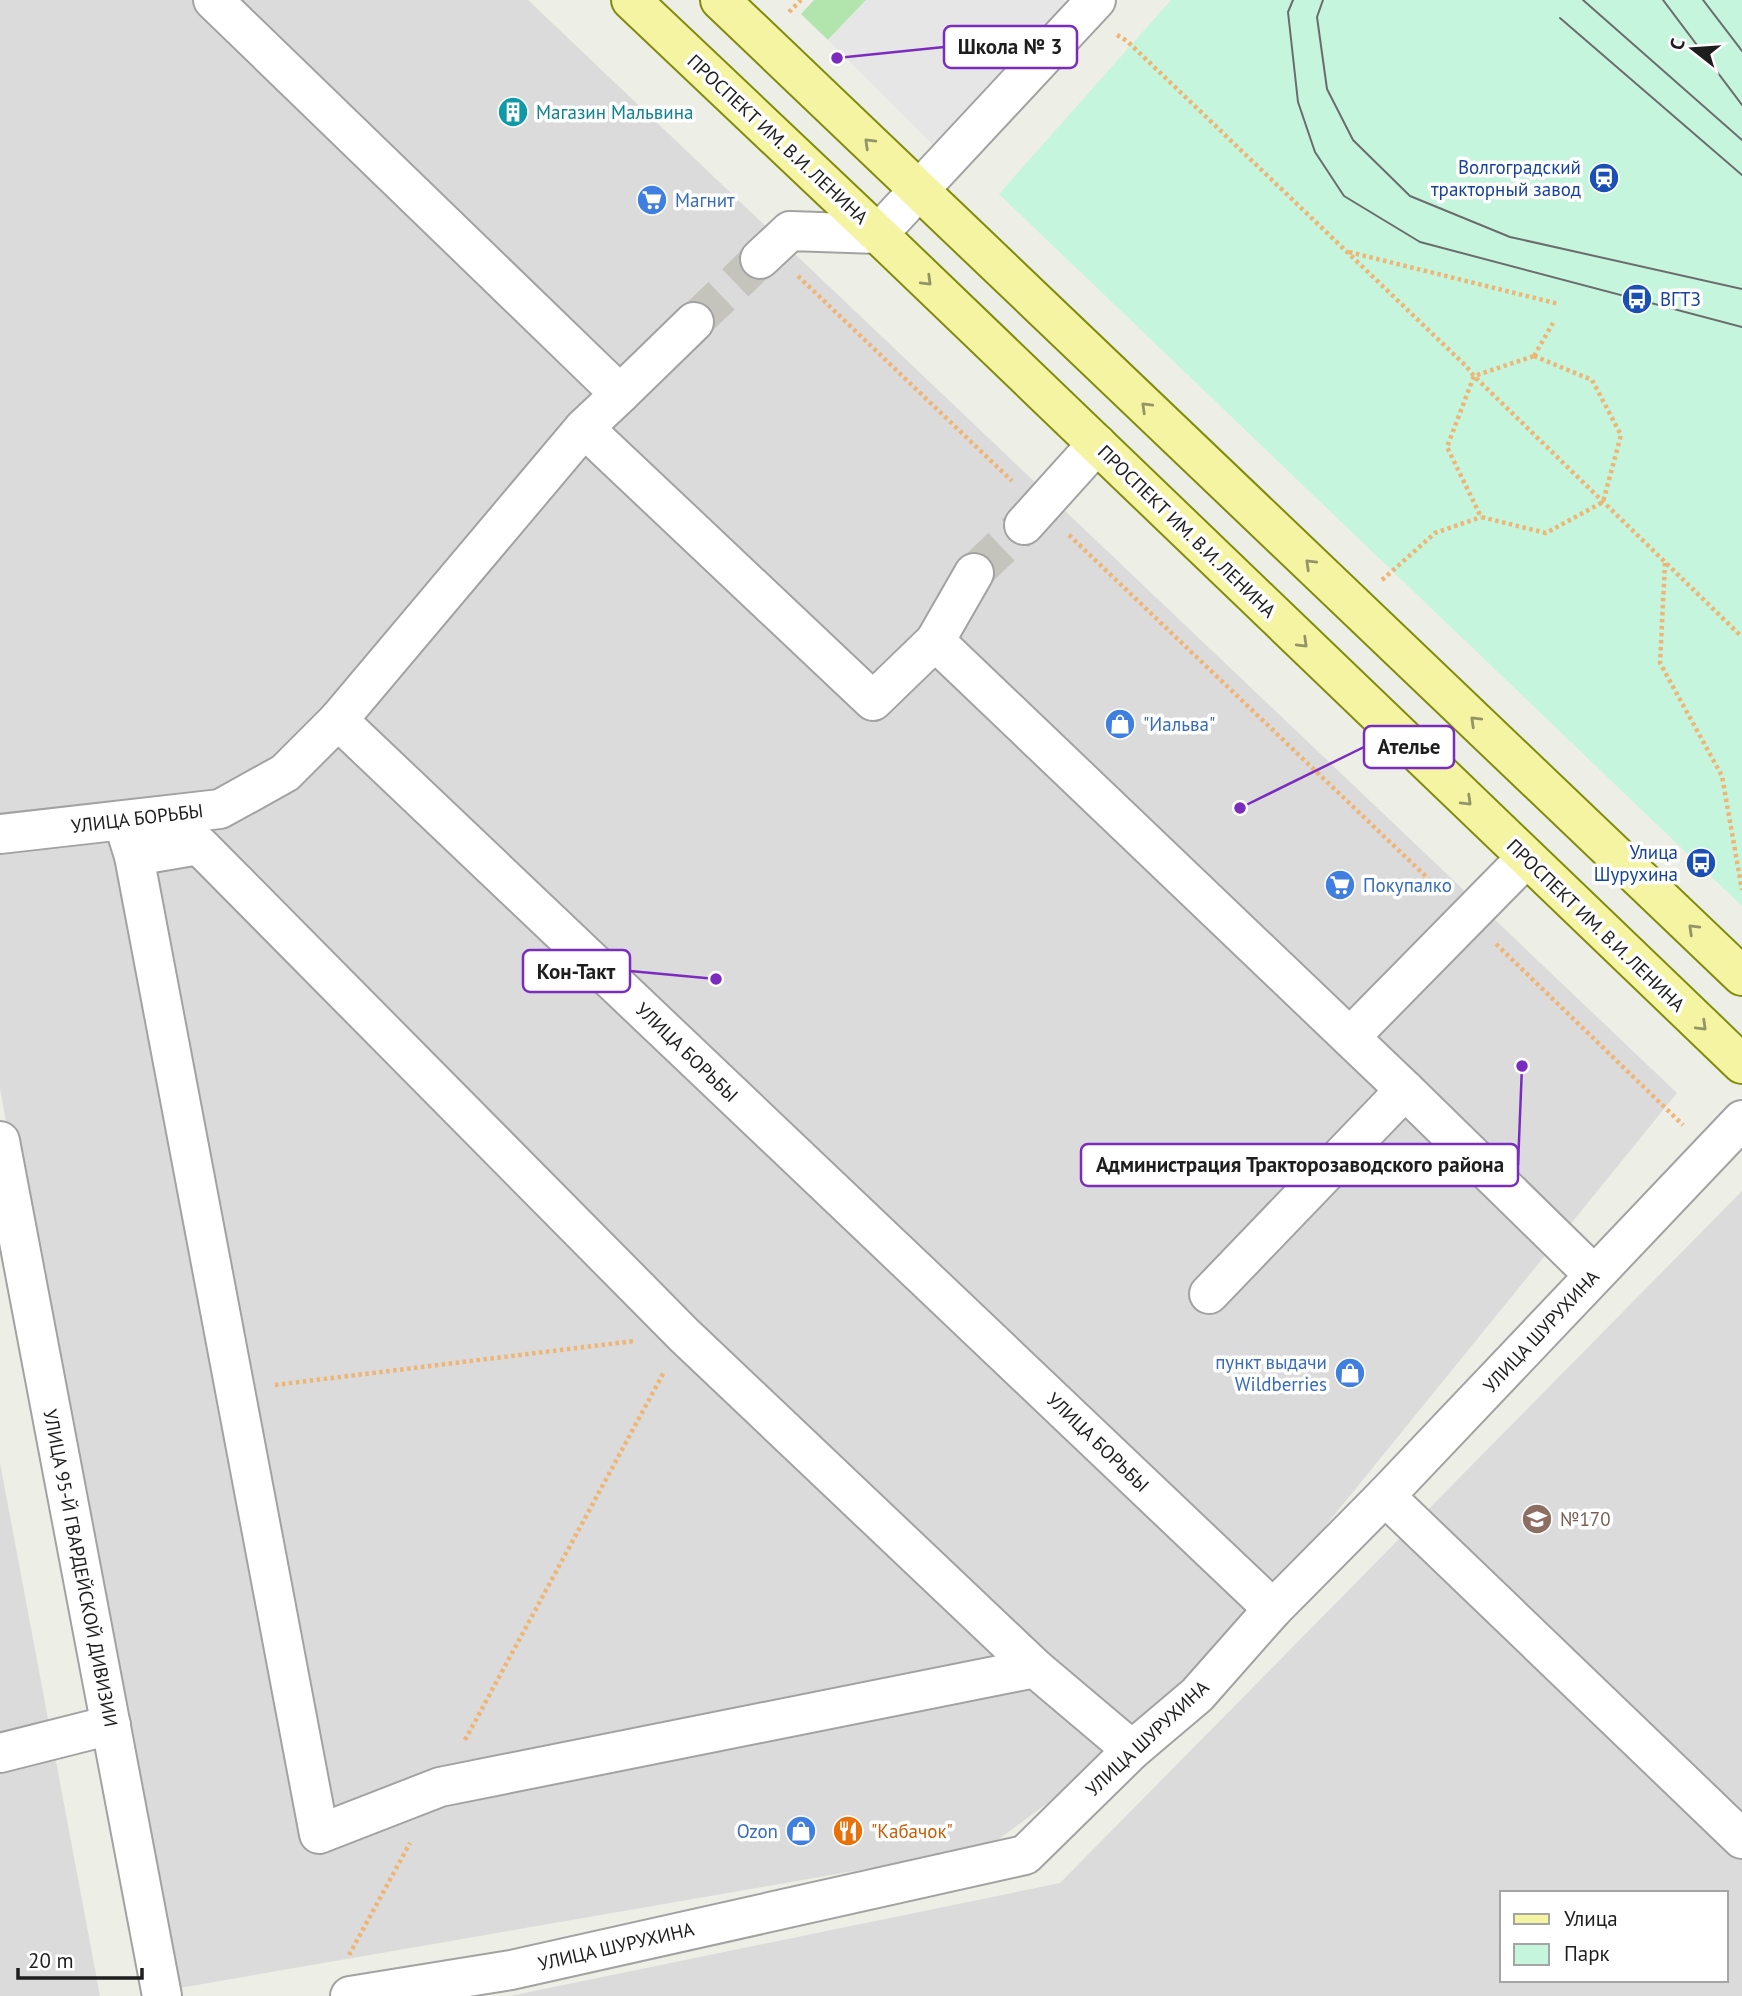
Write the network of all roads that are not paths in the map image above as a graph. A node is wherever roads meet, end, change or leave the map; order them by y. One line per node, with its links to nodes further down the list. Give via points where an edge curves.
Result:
1 (213, 0): 9 (street)
2 (631, 0): 6 (main road, ПРОСПЕКТ ИМ. В.И. ЛЕНИНА)
3 (720, 0): 5 (main road, one-way to 3)
4 (1088, 8): 5 (street)
5 (919, 190): 6 (street); 19 (main road, one-way to 5)
6 (878, 234): 7 (street, via 790,232); 11 (main road, ПРОСПЕКТ ИМ. В.И. ЛЕНИНА, one-way to 11)
7 (765, 255)
8 (694, 322): 9 (street)
9 (620, 394): 10 (street)
10 (584, 428): 14 (street, via 873,701); 15 (street)
11 (1097, 444): 12 (street); 18 (main road, ПРОСПЕКТ ИМ. В.И. ЛЕНИНА, one-way to 18)
12 (1032, 516)
13 (974, 573): 14 (street)
14 (935, 641): 20 (street)
15 (338, 720): 17 (street, УЛИЦА БОРЬБЫ, via 285,773 220,809); 28 (street, УЛИЦА БОРЬБЫ)
16 (0, 834): 17 (street, УЛИЦА БОРЬБЫ)
17 (129, 838): 29 (street, via 200,845 684,1335); 29 (street, via 319,1834 440,1787)
18 (1526, 858): 20 (street); 21 (main road, ПРОСПЕКТ ИМ. В.И. ЛЕНИНА, one-way to 21)
19 (1742, 976)
20 (1350, 1037): 22 (street)
21 (1742, 1064)
22 (1405, 1090): 25 (street); 26 (street)
23 (1742, 1120): 25 (street, УЛИЦА ШУРУХИНА)
24 (0, 1141): 30 (street, УЛИЦА 95-Й ГВАРДЕЙСКОЙ ДИВИЗИИ)
25 (1594, 1275): 27 (street, УЛИЦА ШУРУХИНА)
26 (1209, 1294)
27 (1385, 1496): 28 (street, УЛИЦА ШУРУХИНА); 33 (street)
28 (1273, 1609): 31 (street, УЛИЦА ШУРУХИНА, via 1197,1695)
29 (1035, 1668): 31 (street)
30 (111, 1725): 32 (street); 35 (street, УЛИЦА 95-Й ГВАРДЕЙСКОЙ ДИВИЗИИ)
31 (1132, 1750): 34 (street, УЛИЦА ШУРУХИНА, via 1025,1855 511,1970)
32 (0, 1753)
33 (1742, 1839)
34 (348, 1979)
35 (162, 1996)

